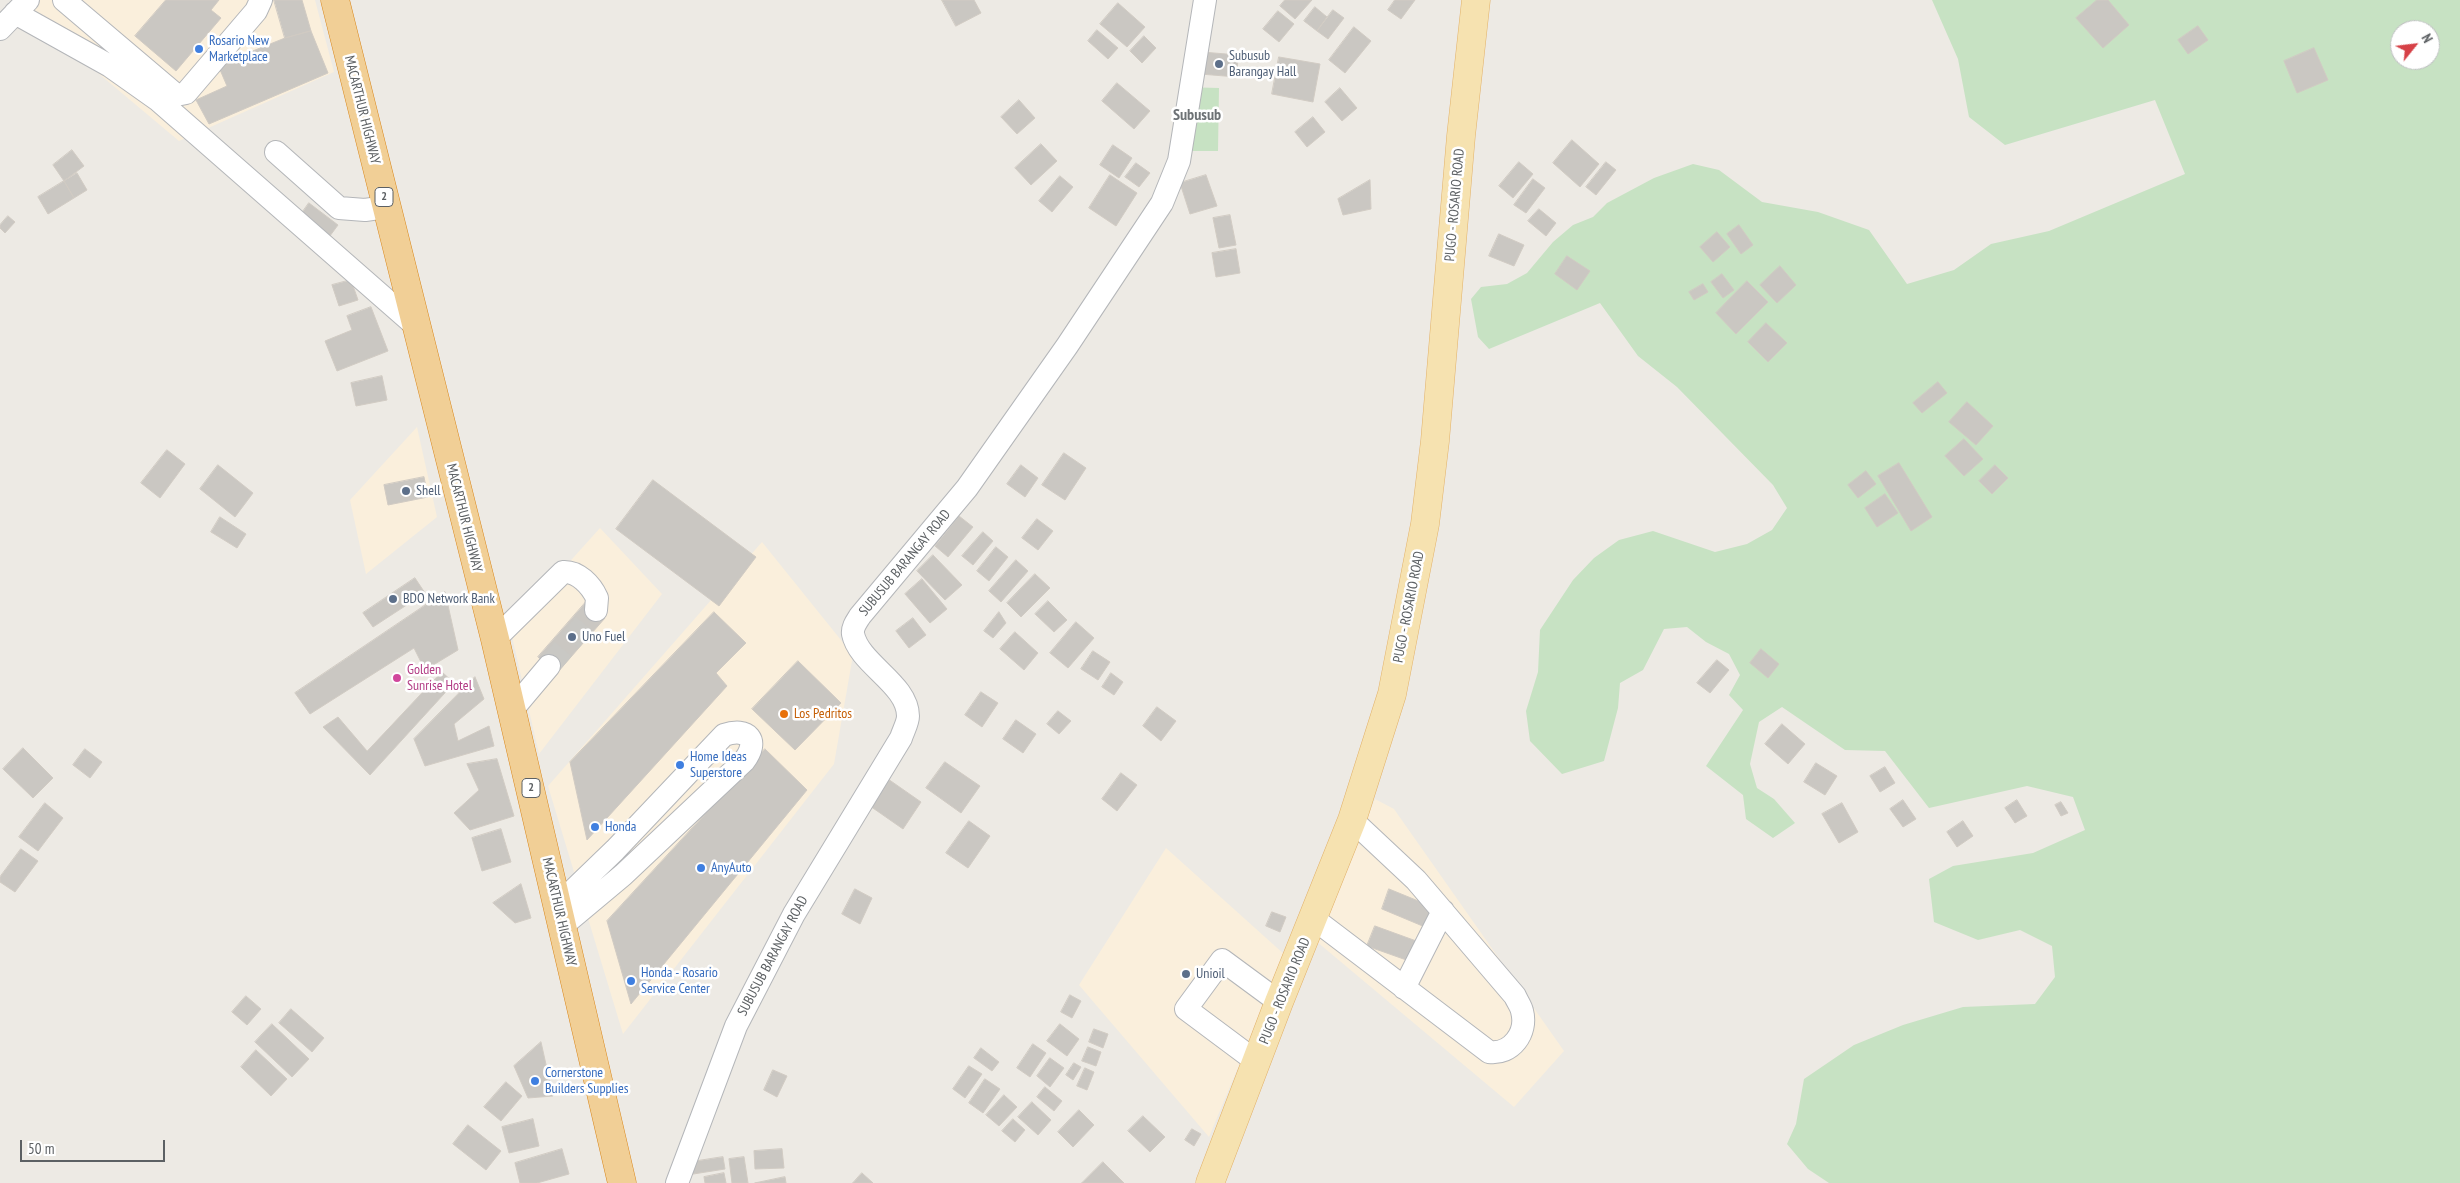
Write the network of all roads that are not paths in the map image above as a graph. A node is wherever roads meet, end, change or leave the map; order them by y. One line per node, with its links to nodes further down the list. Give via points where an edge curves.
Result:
1 (64, 0): 2 (street, via 176,95 186,93 256,11)
2 (261, 0)
3 (335, 0): 8 (highway, MACARTHUR HIGHWAY / 2)
4 (1205, 0): 22 (street, SUBUSUB BARANGAY ROAD, via 1179,161 1162,203 967,488 860,616 854,628 853,635 861,650 903,699 908,716 906,724 901,738 794,914 736,1026)
5 (1476, 0): 14 (main road, PUGO - ROSARIO ROAD, via 1425,524 1392,694)
6 (14, 14): 9 (street, via 110,66 158,100)
7 (276, 152): 8 (street, via 339,208 365,210)
8 (386, 207): 9 (highway, MACARTHUR HIGHWAY / 2)
9 (416, 326): 11 (highway, MACARTHUR HIGHWAY / 2)
10 (596, 610): 11 (street, via 597,598 588,586 574,573 563,572)
11 (495, 639): 13 (highway, MACARTHUR HIGHWAY / 2)
12 (549, 666): 13 (street)
13 (512, 710): 16 (highway, MACARTHUR HIGHWAY / 2)
14 (1352, 820): 15 (street, via 1416,880); 17 (main road, PUGO - ROSARIO ROAD)
15 (1443, 911): 18 (street); 18 (street, via 1515,996 1522,1010 1520,1036 1500,1054 1489,1052)
16 (560, 916): 16 (street, via 623,875 744,761 751,751 752,743 748,736 742,732 724,735 615,850); 21 (highway, MACARTHUR HIGHWAY / 2)
17 (1314, 919): 18 (street); 19 (main road, PUGO - ROSARIO ROAD)
18 (1404, 988)
19 (1279, 1002): 20 (main road, PUGO - ROSARIO ROAD); 20 (street, via 1222,960 1186,1009)
20 (1257, 1062): 23 (main road, PUGO - ROSARIO ROAD)
21 (622, 1183)
22 (677, 1183)
23 (1210, 1183)

